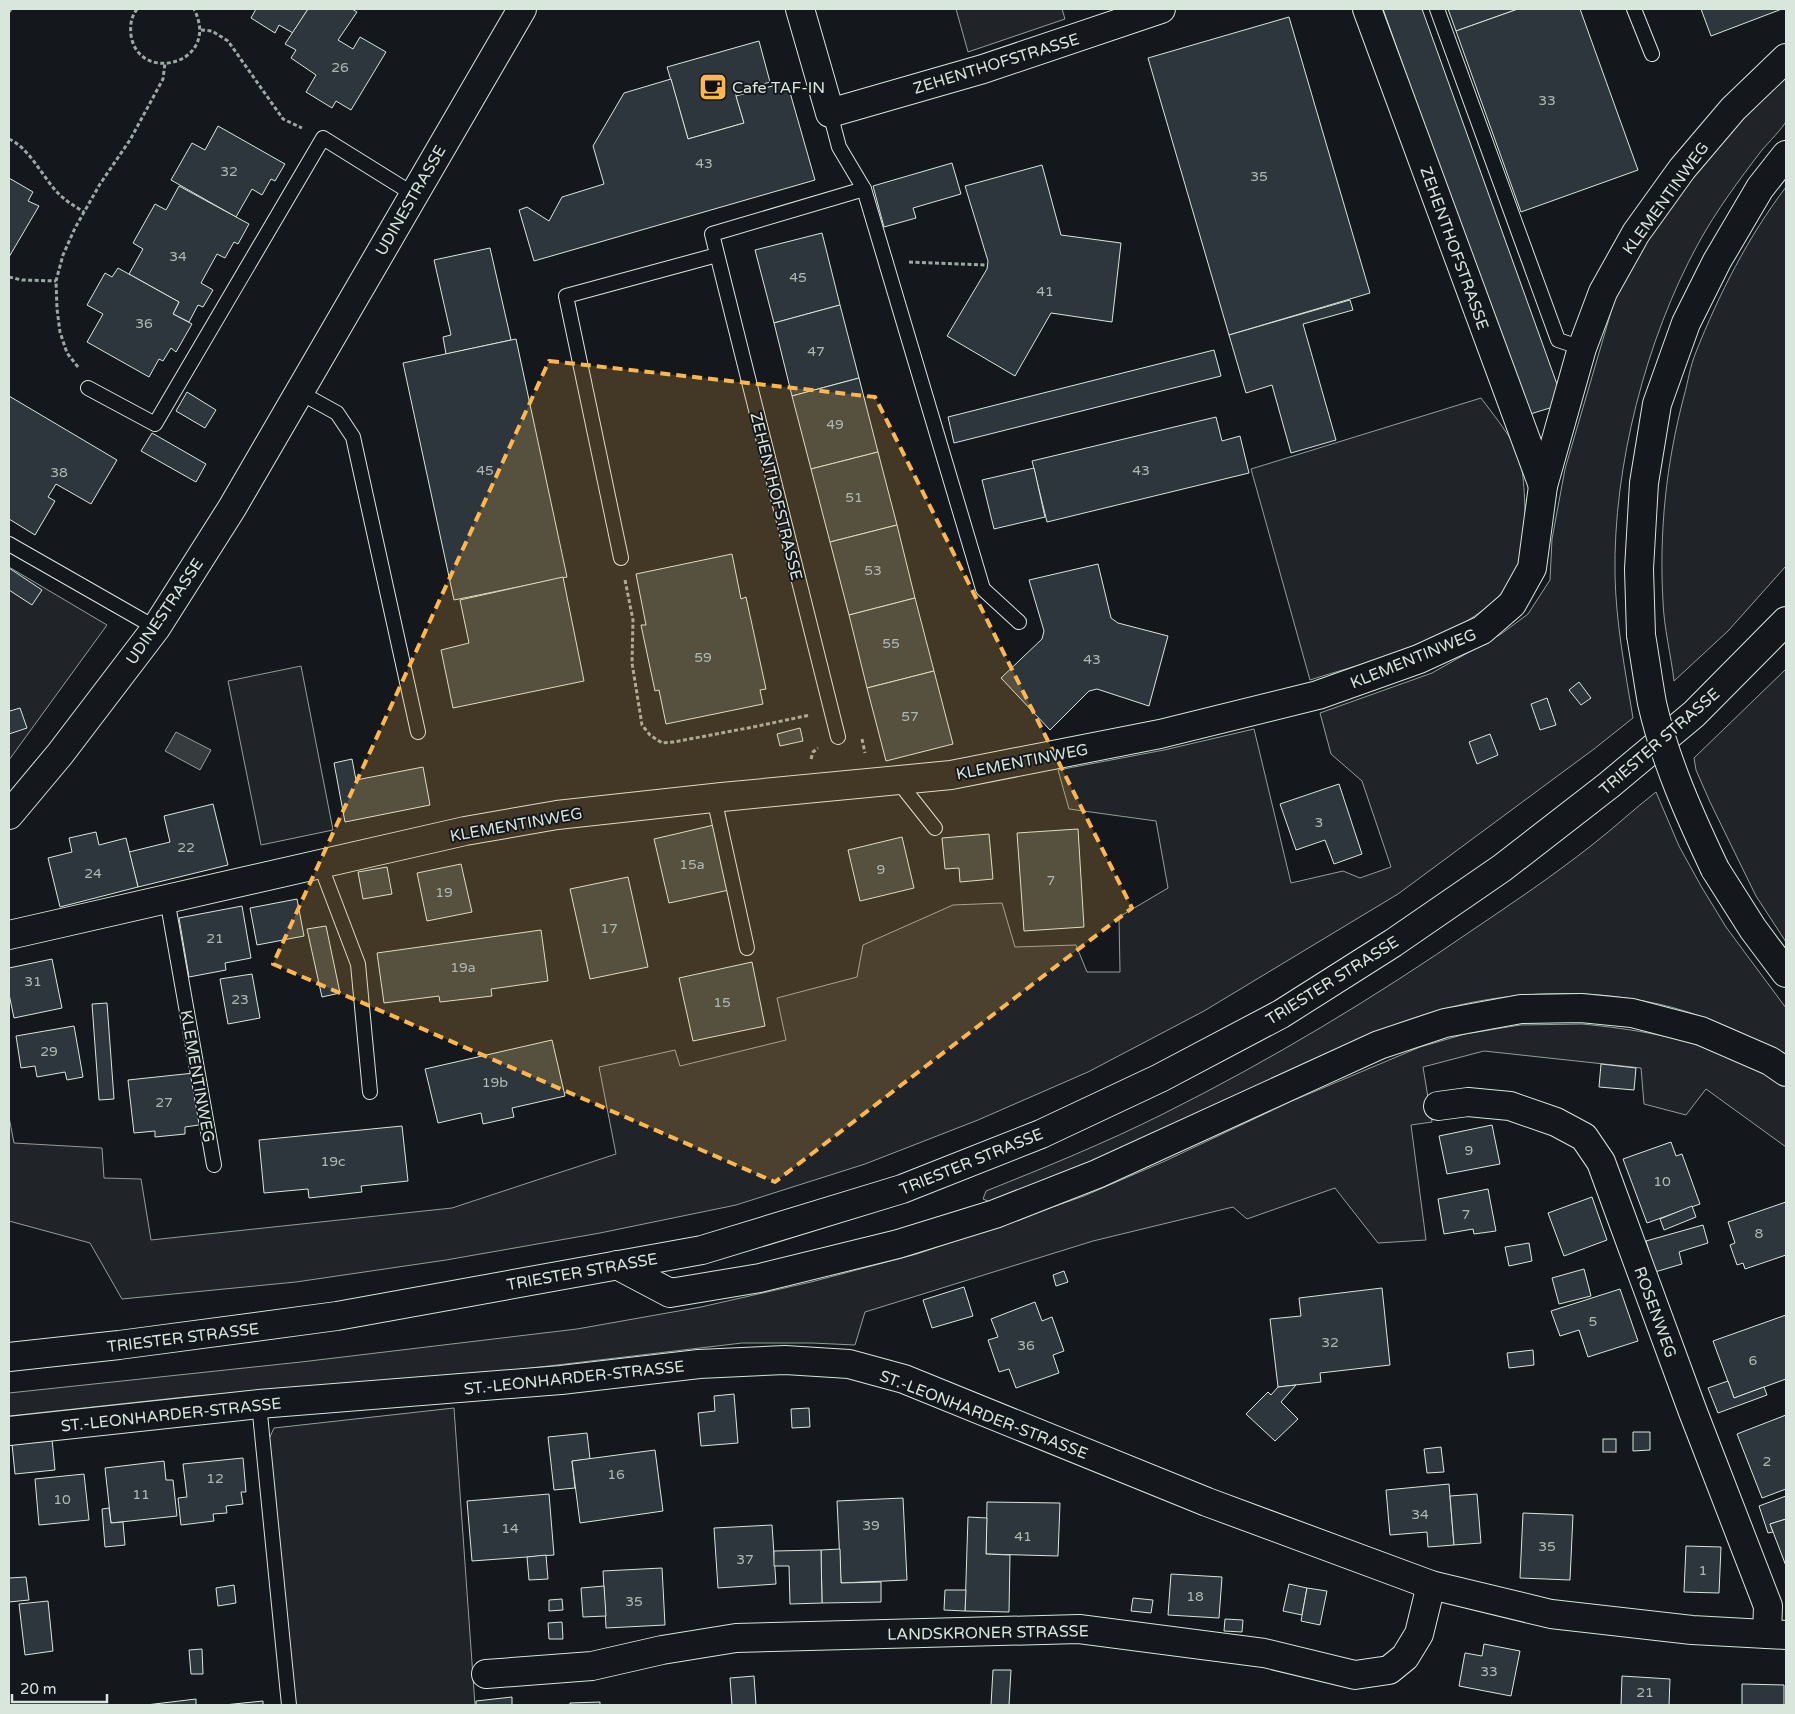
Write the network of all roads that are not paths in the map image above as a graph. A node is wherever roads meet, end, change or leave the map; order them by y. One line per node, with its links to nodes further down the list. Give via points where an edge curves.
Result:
1 (522, 9): 12 (street, UDINESTRASSE)
2 (800, 9): 9 (street)
3 (1161, 9): 9 (street, ZEHENTHOFSTRASSE, via 983,69)
4 (1367, 9): 17 (street, ZEHENTHOFSTRASSE)
5 (1437, 9): 14 (lane, via 1558,340)
6 (1634, 9): 7 (lane)
7 (1652, 54)
8 (1786, 58): 14 (street, KLEMENTINWEG, via 1733,108 1682,169 1636,233 1603,292)
9 (830, 113): 11 (lane, via 839,147)
10 (1786, 155): 33 (street, bridge, via 1760,188 1717,261 1686,323 1657,404 1644,483 1639,569 1642,635 1652,704 1667,757 1715,869)
11 (864, 189): 13 (lane, ZEHENTHOFSTRASSE, via 712,234); 20 (lane, via 983,589)
12 (414, 194): 15 (lane, via 323,138 155,424); 16 (street, UDINESTRASSE)
13 (717, 255): 19 (lane, via 566,296); 24 (lane, ZEHENTHOFSTRASSE)
14 (1582, 348): 17 (street, KLEMENTINWEG)
15 (88, 388)
16 (299, 392): 22 (street, UDINESTRASSE, via 232,508); 23 (lane, via 337,413 353,437)
17 (1543, 486): 25 (street, KLEMENTINWEG, via 1532,568 1512,604 1482,630 1419,659 1318,695 1160,734 951,775)
18 (9, 544): 22 (lane)
19 (621, 558)
20 (1019, 622)
21 (1786, 622): 38 (street, TRIESTER STRASSE, via 1694,714 1578,809 1479,884 1281,1014 1160,1078 1041,1134 902,1189 702,1250)
22 (156, 628): 27 (street, UDINESTRASSE)
23 (418, 732)
24 (838, 737)
25 (884, 781): 26 (street, KLEMENTINWEG); 28 (lane)
26 (714, 798): 29 (street, KLEMENTINWEG, via 557,815 465,831); 32 (lane)
27 (9, 815)
28 (935, 828)
29 (320, 864): 30 (street, KLEMENTINWEG); 35 (lane, via 358,964)
30 (167, 899): 31 (street, KLEMENTINWEG); 37 (lane, KLEMENTINWEG)
31 (9, 935)
32 (747, 948)
33 (1786, 973)
34 (1786, 1072): 38 (street, via 1770,1061 1701,1031 1632,1013 1581,1008 1521,1009 1445,1023 1379,1045 1097,1174 995,1214 898,1244 760,1278 670,1293)
35 (370, 1092)
36 (1438, 1106): 43 (street, ROSENWEG, via 1468,1102 1510,1106 1556,1122 1584,1138 1601,1162)
37 (214, 1165)
38 (617, 1265): 39 (street, TRIESTER STRASSE, via 337,1316)
39 (9, 1358)
40 (259, 1404): 41 (street, ST.-LEONHARDER-STRASSE); 42 (street, ST.-LEONHARDER-STRASSE, via 561,1380 699,1364 785,1360 849,1364 904,1379 1207,1502); 45 (lane)
41 (9, 1430)
42 (1431, 1585): 43 (street, ST.-LEONHARDER-STRASSE, via 1551,1614 1692,1630); 44 (street, LANDSKRONER STRASSE, via 1419,1634 1405,1657 1389,1670 1355,1675 1264,1653 1079,1629 736,1638 592,1666)
43 (1777, 1634)
44 (486, 1674)
45 (289, 1705)

